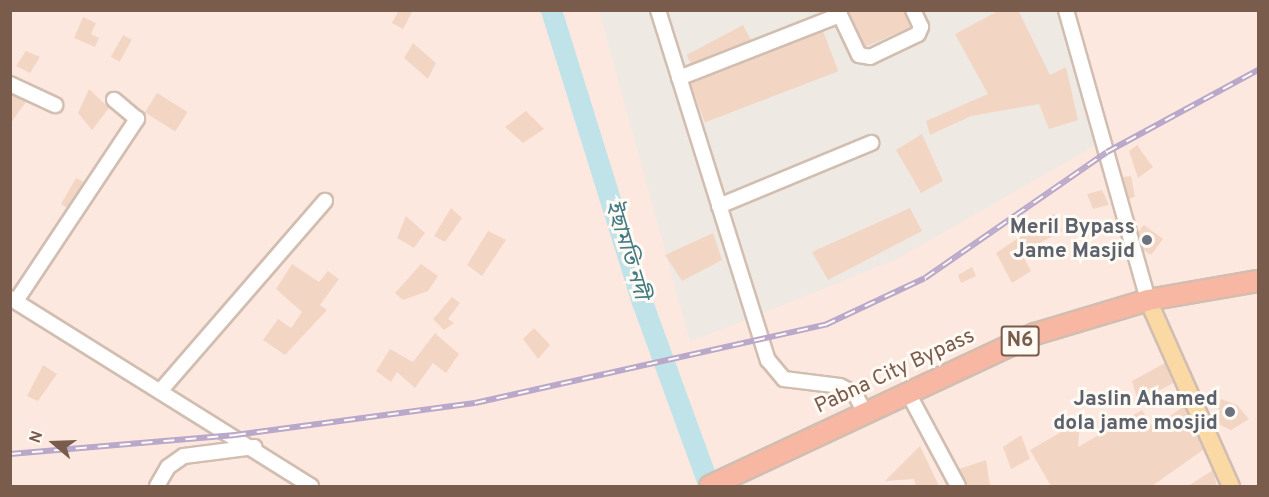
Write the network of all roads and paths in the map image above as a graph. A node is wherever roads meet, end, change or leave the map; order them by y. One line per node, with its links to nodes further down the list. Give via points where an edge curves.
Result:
1 (657, 10): 4 (street)
2 (913, 10): 4 (street, via 921,27 918,34 870,57 860,55 840,15)
3 (1066, 10): 13 (street)
4 (679, 78): 10 (street)
5 (10, 84): 7 (street)
6 (114, 100): 12 (street, via 137,119)
7 (55, 105)
8 (871, 143): 10 (street)
9 (325, 201): 14 (street)
10 (719, 206): 16 (street, via 776,374 840,386 855,394)
11 (1258, 281): 13 (highway, Pabna City Bypass / N6)
12 (13, 299): 14 (street)
13 (1148, 300): 15 (highway, Pabna City Bypass / N6, via 1035,334); 22 (main road)
14 (162, 389): 17 (street)
15 (907, 391): 16 (highway, Pabna City Bypass / N6); 21 (street)
16 (864, 411): 20 (highway, Pabna City Bypass / N6)
17 (254, 447): 18 (street, via 184,456 168,467); 19 (street)
18 (156, 486)
19 (311, 486)
20 (710, 486)
21 (957, 486)
22 (1230, 486)

